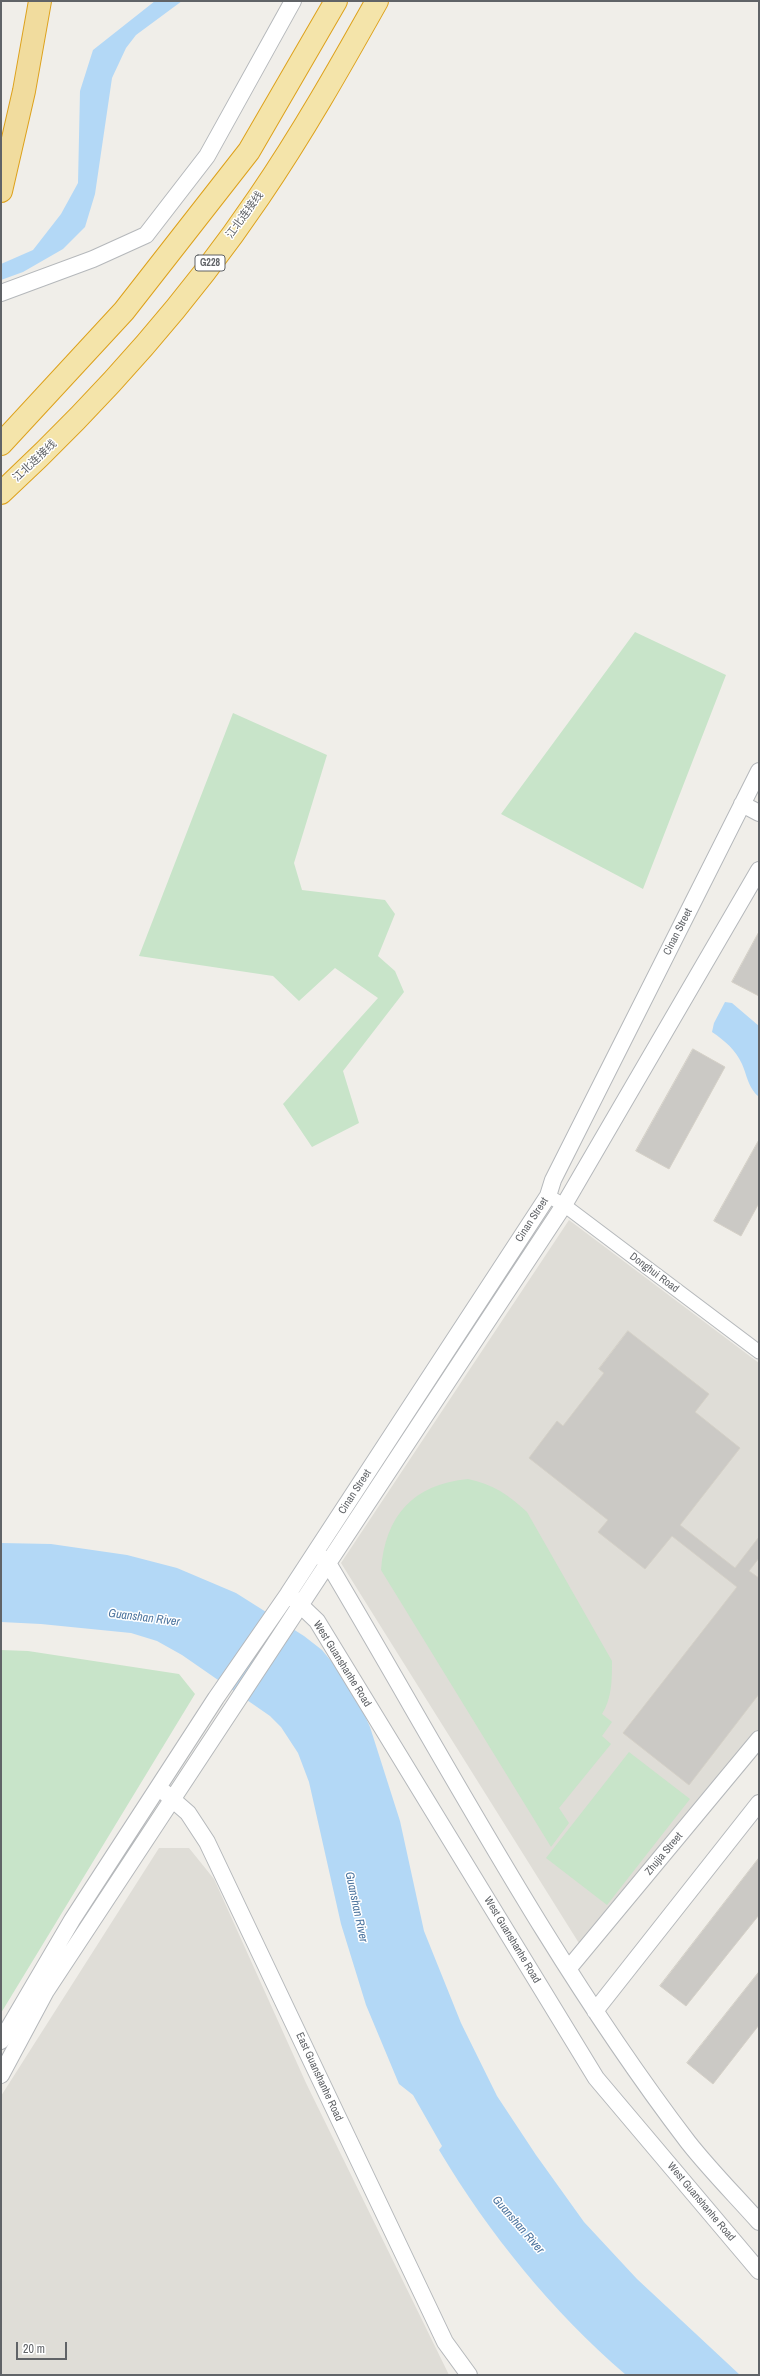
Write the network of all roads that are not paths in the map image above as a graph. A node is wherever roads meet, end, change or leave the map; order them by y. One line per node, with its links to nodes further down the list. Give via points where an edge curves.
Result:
1 (40, 1): 5 (highway, via 24,91)
2 (293, 1): 6 (street, via 207,156 146,235 93,259)
3 (336, 1): 7 (highway, via 249,151 124,312)
4 (376, 1): 8 (highway, 江北连接线 / G228, via 336,73 259,197 176,308 64,434)
5 (1, 191)
6 (1, 293)
7 (1, 444)
8 (1, 493)
9 (759, 771): 10 (street, Cinan Street)
10 (742, 804): 11 (street); 13 (street, Cinan Street, via 556,1173)
11 (759, 813)
12 (759, 870): 14 (street, Cinan Street)
13 (548, 1196): 14 (street, Donghui Road); 16 (street, Cinan Street)
14 (564, 1205): 15 (street, Donghui Road); 17 (street, Cinan Street)
15 (759, 1352)
16 (315, 1553): 17 (street); 18 (street, Cinan Street)
17 (328, 1563): 19 (street, Cinan Street); 24 (street, via 548,1939)
18 (288, 1594): 19 (street, West Guanshanhe Road); 21 (street, Cinan Street)
19 (301, 1605): 22 (street, Cinan Street); 29 (street, West Guanshanhe Road, via 317,1621 596,2078)
20 (759, 1739): 24 (street, Zhujia Street)
21 (158, 1788): 22 (street, East Guanshanhe Road); 26 (street, Cinan Street, via 72,1920)
22 (172, 1798): 27 (street, Cinan Street, via 46,1991); 30 (street, East Guanshanhe Road, via 188,1813 207,1842 445,2342)
23 (759, 1803): 25 (street)
24 (569, 1968): 25 (street)
25 (595, 2011): 28 (street, via 689,2143)
26 (1, 2041)
27 (1, 2075)
28 (759, 2222)
29 (759, 2271)
30 (469, 2375)

